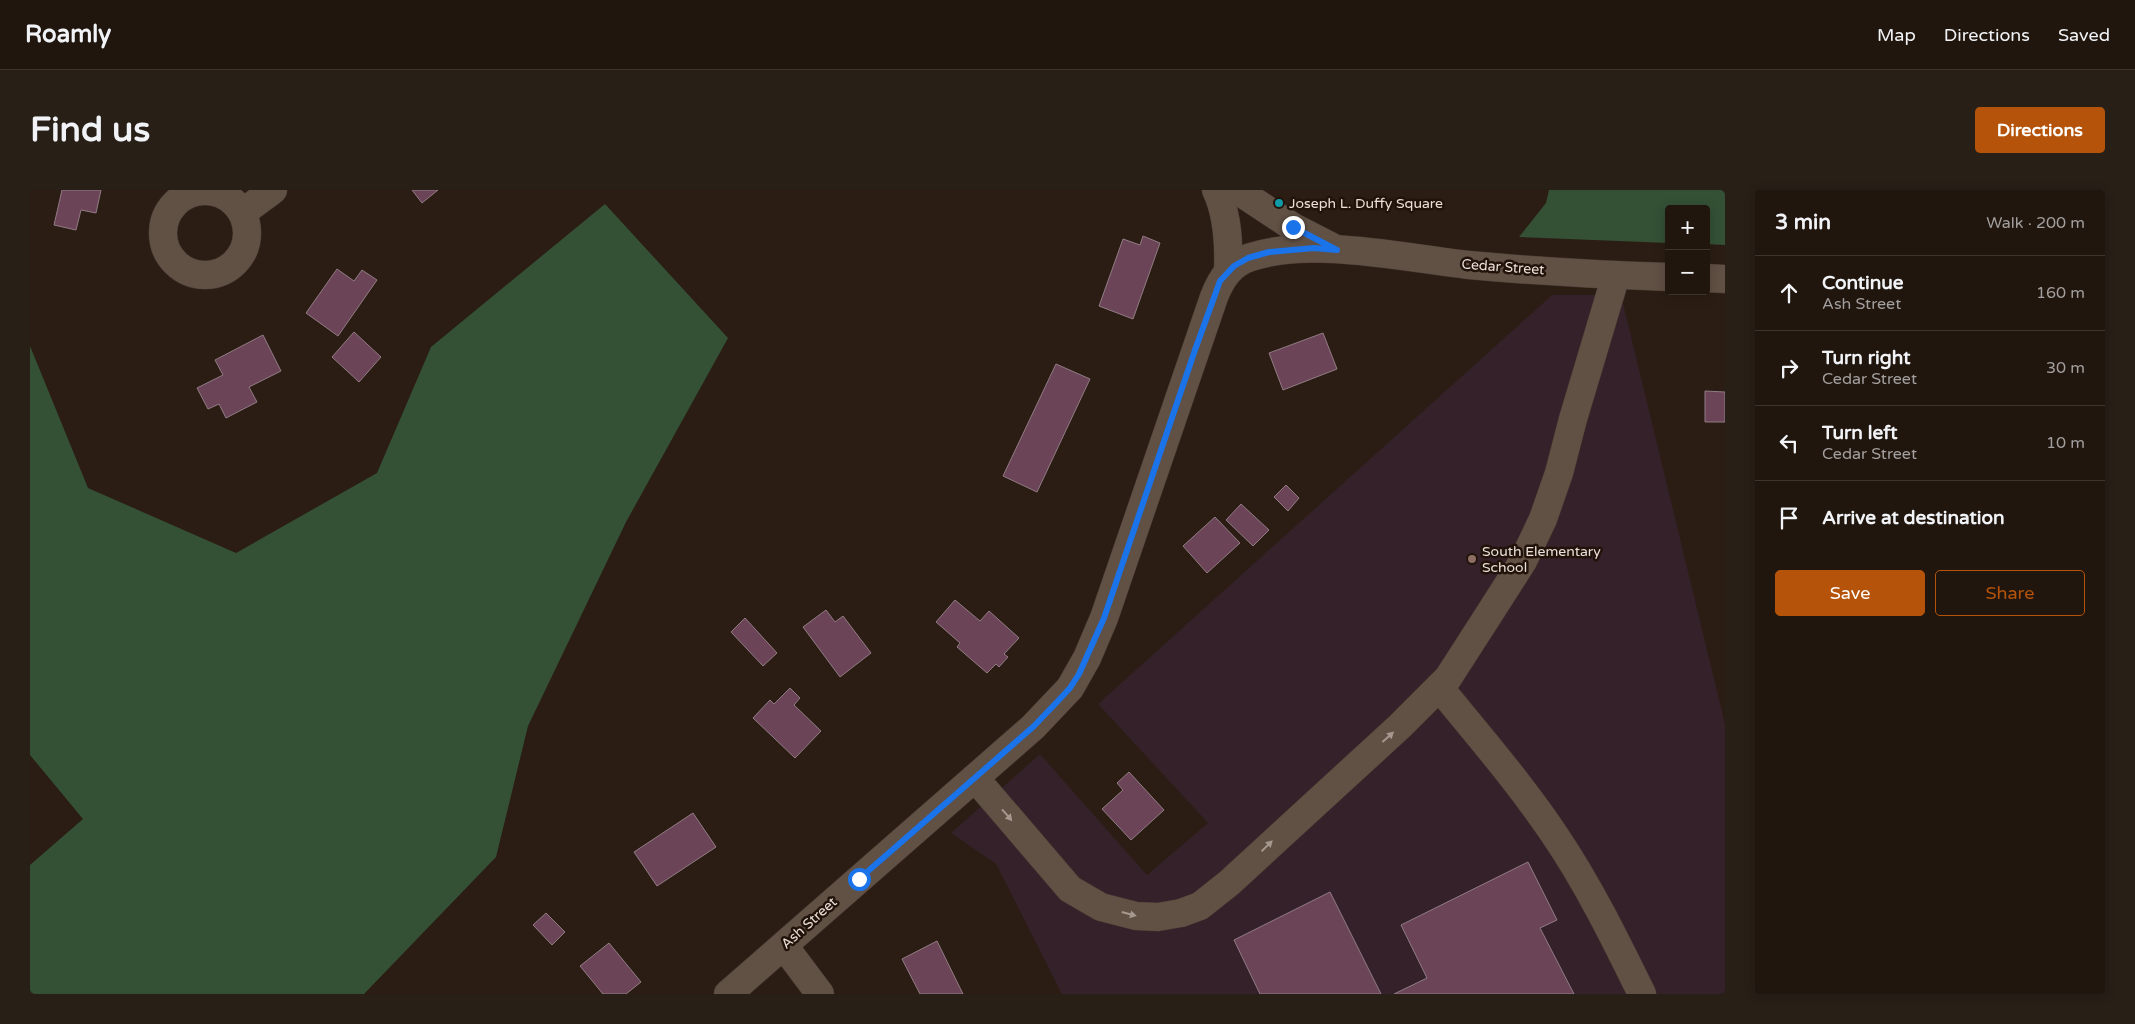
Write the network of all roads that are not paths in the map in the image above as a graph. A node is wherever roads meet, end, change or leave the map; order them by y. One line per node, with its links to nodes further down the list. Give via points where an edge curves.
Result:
1 (273, 190): 4 (street)
2 (1216, 190): 6 (street, via 1228,232)
3 (1237, 190): 5 (street, Cedar Street, via 1293,227)
4 (242, 213)
5 (1337, 250): 6 (street, Cedar Street, via 1314,248 1269,252 1248,258); 7 (street, Cedar Street, via 1470,265)
6 (1228, 271): 12 (street, Ash Street, via 1214,297 1107,609 1087,658 1070,688 1057,702)
7 (1616, 275): 8 (street, Cedar Street); 11 (street, via 1543,519 1523,561)
8 (1665, 277)
9 (1710, 278): 10 (street)
10 (1725, 279)
11 (1439, 687): 12 (street, one-way to 11, via 1070,890 1101,906 1136,916 1180,914 1200,906 1229,883); 16 (street, via 1513,777 1554,834 1585,883)
12 (975, 778): 13 (street, Ash Street)
13 (784, 946): 14 (street, Ash Street); 15 (street)
14 (728, 994)
15 (820, 994)
16 (1642, 994)

